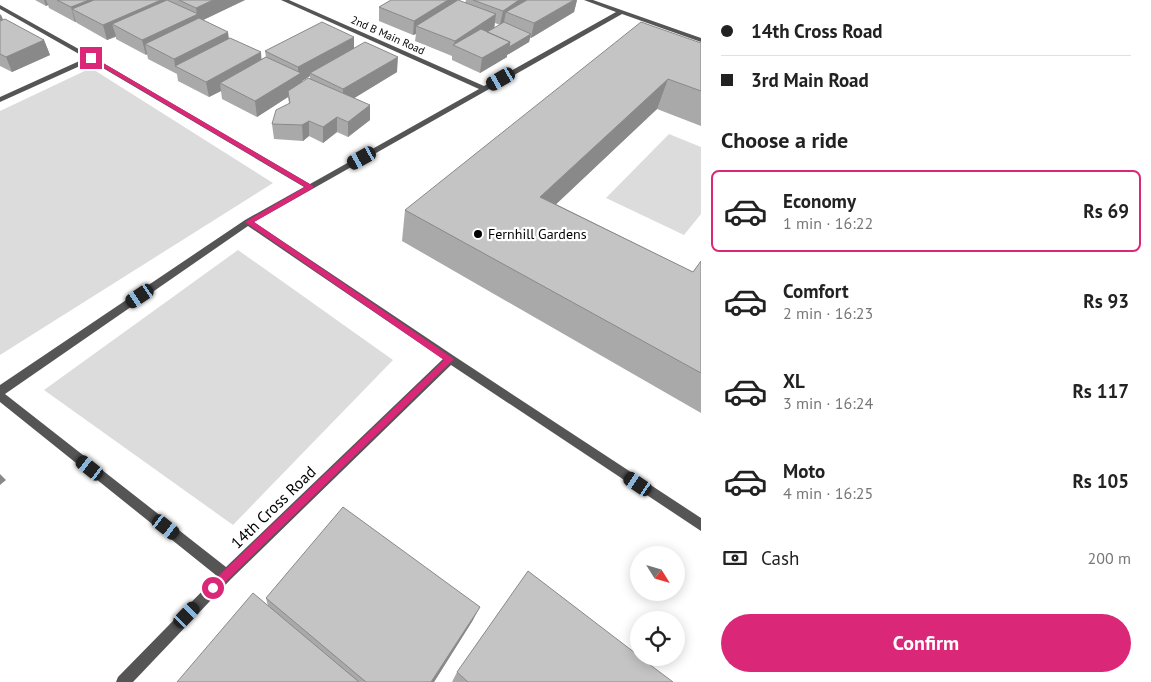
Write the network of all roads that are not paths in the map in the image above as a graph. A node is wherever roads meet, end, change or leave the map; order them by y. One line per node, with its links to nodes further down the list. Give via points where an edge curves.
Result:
1 (284, 0): 7 (street, 2nd B Main Road)
2 (587, 0): 4 (street)
3 (0, 7): 6 (street)
4 (621, 12): 5 (street); 7 (street)
5 (701, 40)
6 (91, 58): 8 (street); 9 (street)
7 (484, 89): 9 (street)
8 (0, 100)
9 (310, 187): 10 (street)
10 (248, 222): 11 (street); 12 (street)
11 (450, 359): 14 (street); 15 (street, 14th Cross Road)
12 (0, 392)
13 (0, 396): 15 (street)
14 (701, 525)
15 (226, 575): 16 (street, 14th Cross Road)
16 (123, 682)

